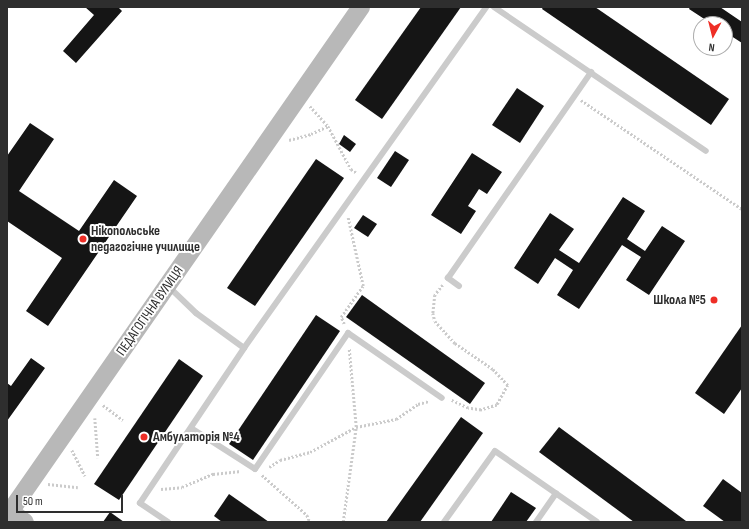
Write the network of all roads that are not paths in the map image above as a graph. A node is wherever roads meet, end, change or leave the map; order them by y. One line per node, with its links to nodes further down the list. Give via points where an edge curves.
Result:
1 (361, 7): 6 (main road, ПЕДАГОГІЧНА ВУЛИЦЯ)
2 (486, 7): 8 (lane)
3 (494, 7): 4 (lane)
4 (591, 72): 5 (lane); 7 (lane, via 448,278)
5 (706, 151)
6 (167, 286): 8 (lane, via 196,313); 12 (main road, ПЕДАГОГІЧНА ВУЛИЦЯ)
7 (459, 286)
8 (244, 348): 10 (lane)
9 (442, 398): 10 (lane, via 348,333 255,469)
10 (191, 428): 14 (lane, via 140,502)
11 (556, 493): 15 (lane, via 495,451); 16 (lane); 17 (lane)
12 (8, 512): 13 (main road)
13 (25, 522)
14 (168, 522)
15 (444, 522)
16 (536, 522)
17 (597, 522)

